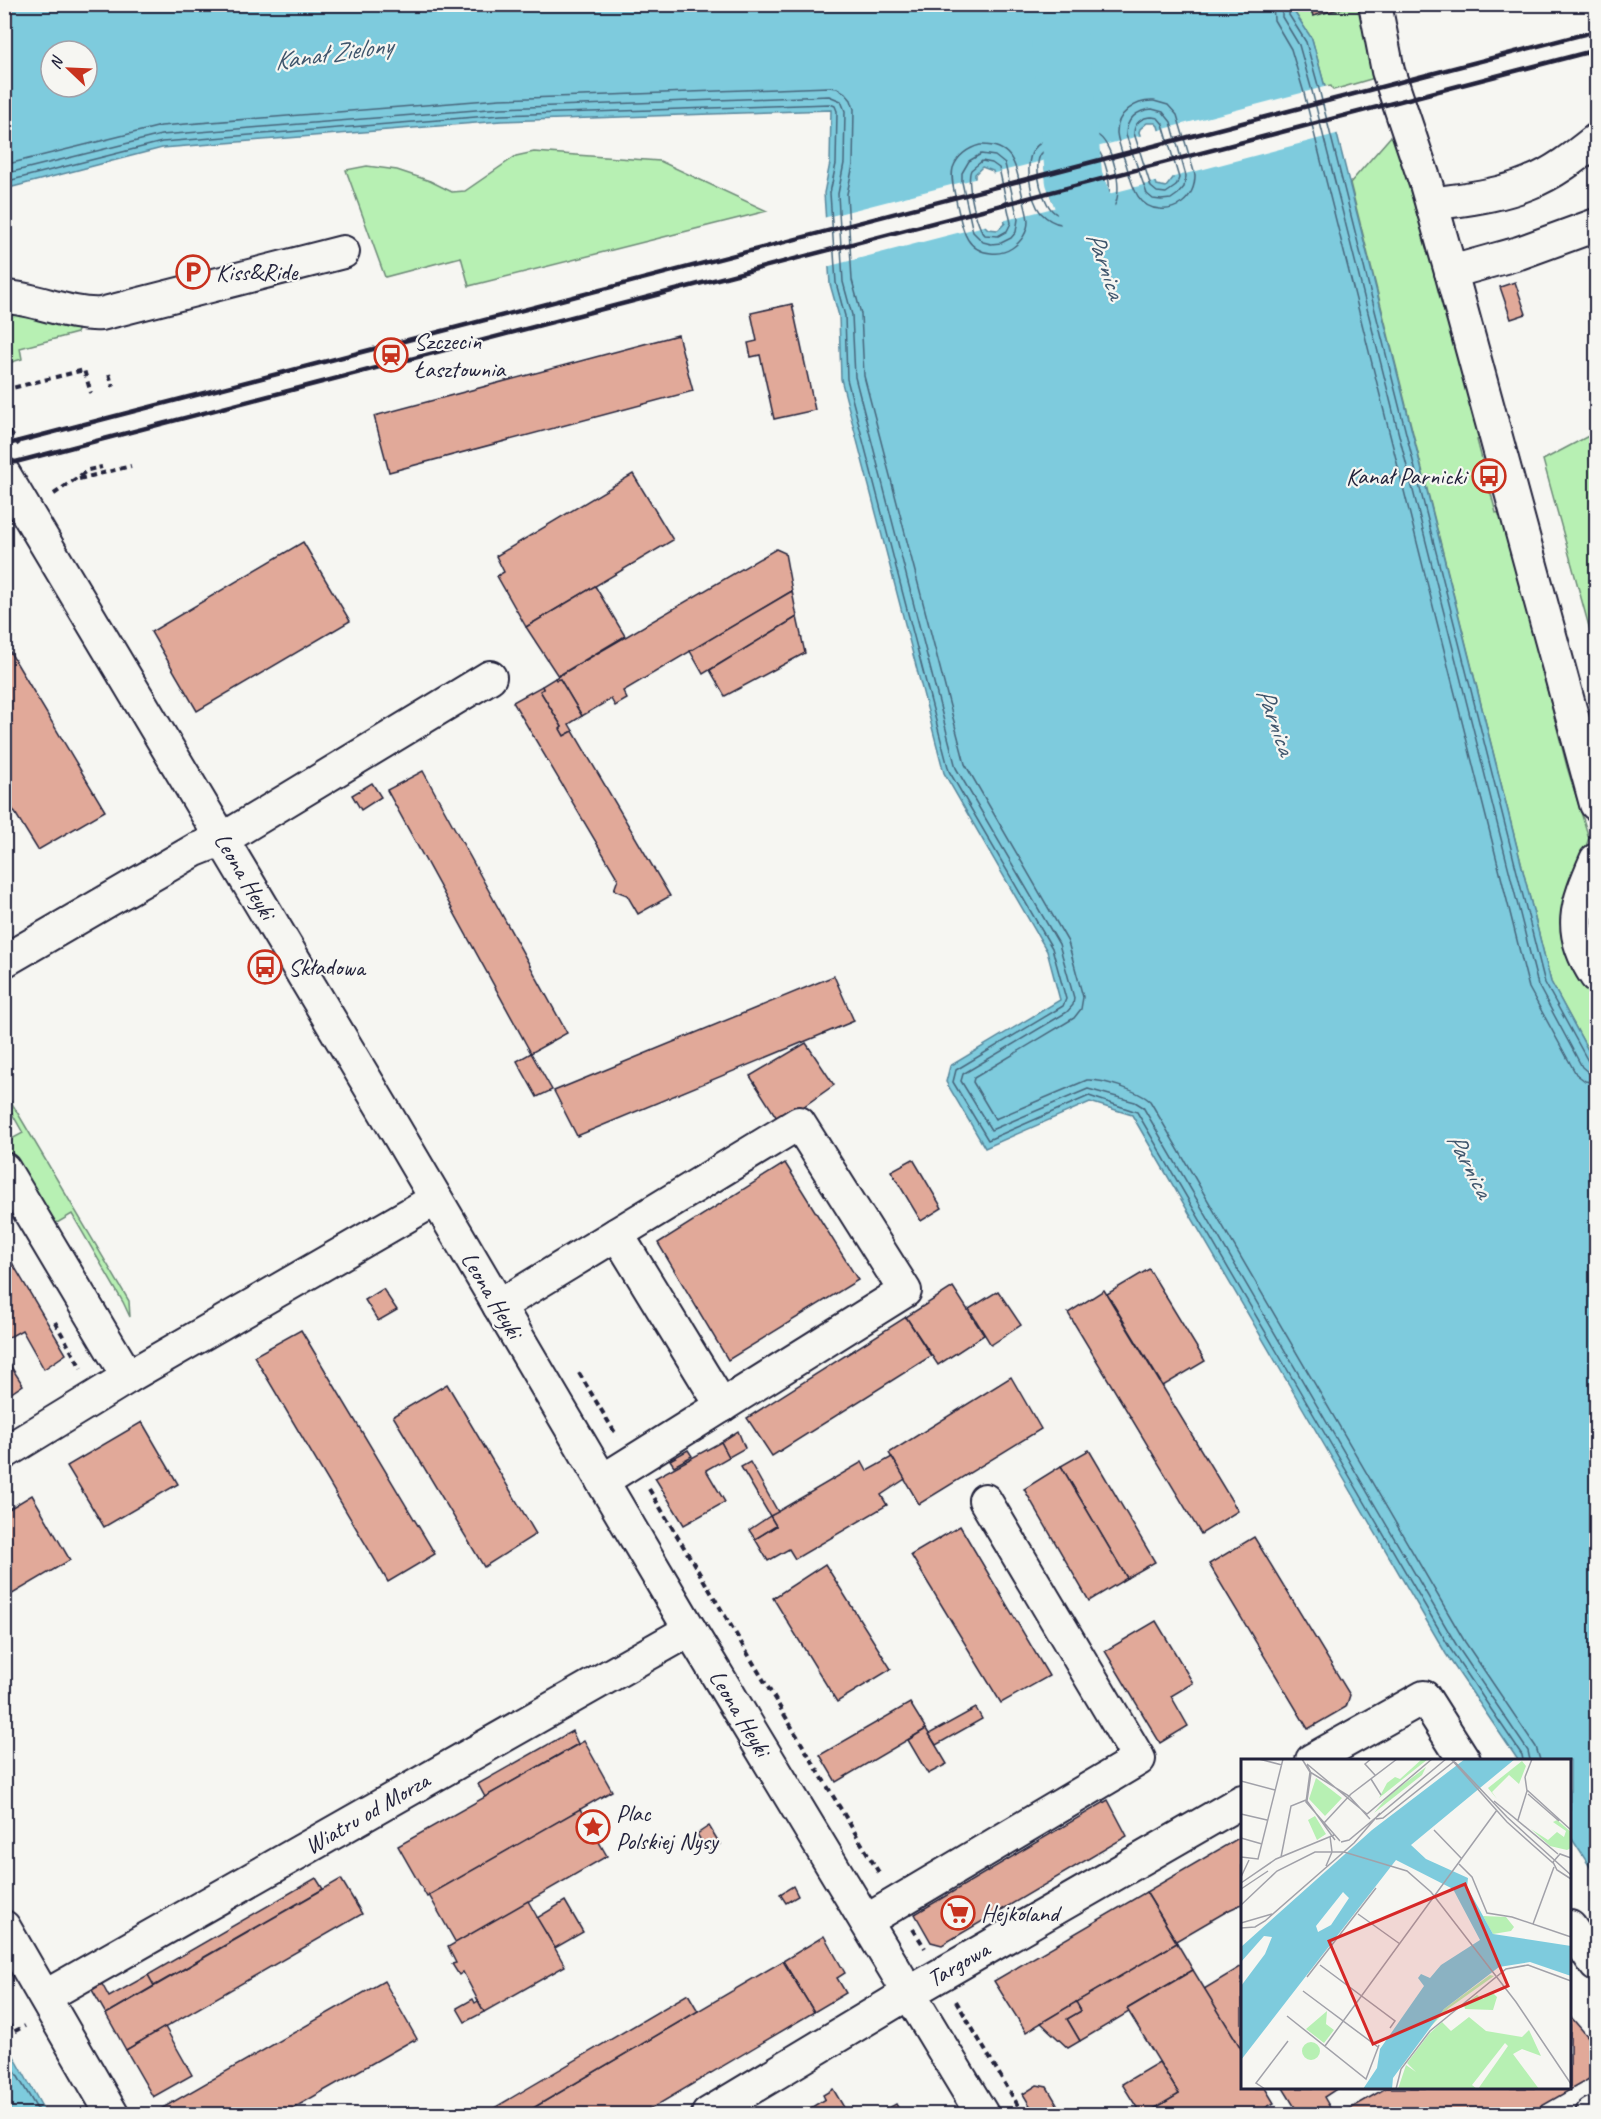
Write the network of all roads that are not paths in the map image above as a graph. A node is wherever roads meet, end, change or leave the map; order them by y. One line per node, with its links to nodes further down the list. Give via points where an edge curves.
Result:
1 (1375, 4): 3 (street, via 1388,71)
2 (1596, 140): 3 (street, via 1531,183)
3 (1432, 204): 6 (street)
4 (1596, 225): 6 (street)
5 (343, 252): 7 (street, via 100,314)
6 (1451, 272): 10 (street)
7 (4, 297)
8 (4, 474): 11 (street, Leona Heyki)
9 (490, 677): 11 (street)
10 (1596, 804)
11 (223, 839): 13 (street, via 195,850); 16 (street, Leona Heyki)
12 (1596, 860): 14 (street, via 1580,896 1576,932)
13 (4, 961)
14 (1596, 976)
15 (4, 1169): 19 (street)
16 (436, 1199): 18 (street, Leona Heyki); 19 (street)
17 (617, 1234): 18 (street); 20 (street); 20 (street, via 799,1123 905,1291)
18 (499, 1306): 22 (street, Leona Heyki)
19 (128, 1377): 21 (street)
20 (722, 1406): 22 (street)
21 (4, 1452)
22 (602, 1481): 24 (street, Leona Heyki)
23 (985, 1500): 28 (street, via 1139,1759)
24 (690, 1630): 28 (street, Leona Heyki); 33 (street, Wiatru od Morza)
25 (1316, 1759): 26 (street, via 1424,1697)
26 (1463, 1759)
27 (1241, 1802): 32 (street, Targowa)
28 (866, 1921): 32 (street, Leona Heyki)
29 (4, 1927): 33 (street)
30 (1571, 1930): 31 (street)
31 (1596, 1965)
32 (909, 1993): 36 (street, Targowa); 37 (street, Leona Heyki)
33 (46, 1996): 35 (street)
34 (1596, 2112): 38 (street)
35 (112, 2115)
36 (708, 2115)
37 (982, 2115)
38 (1592, 2115)

